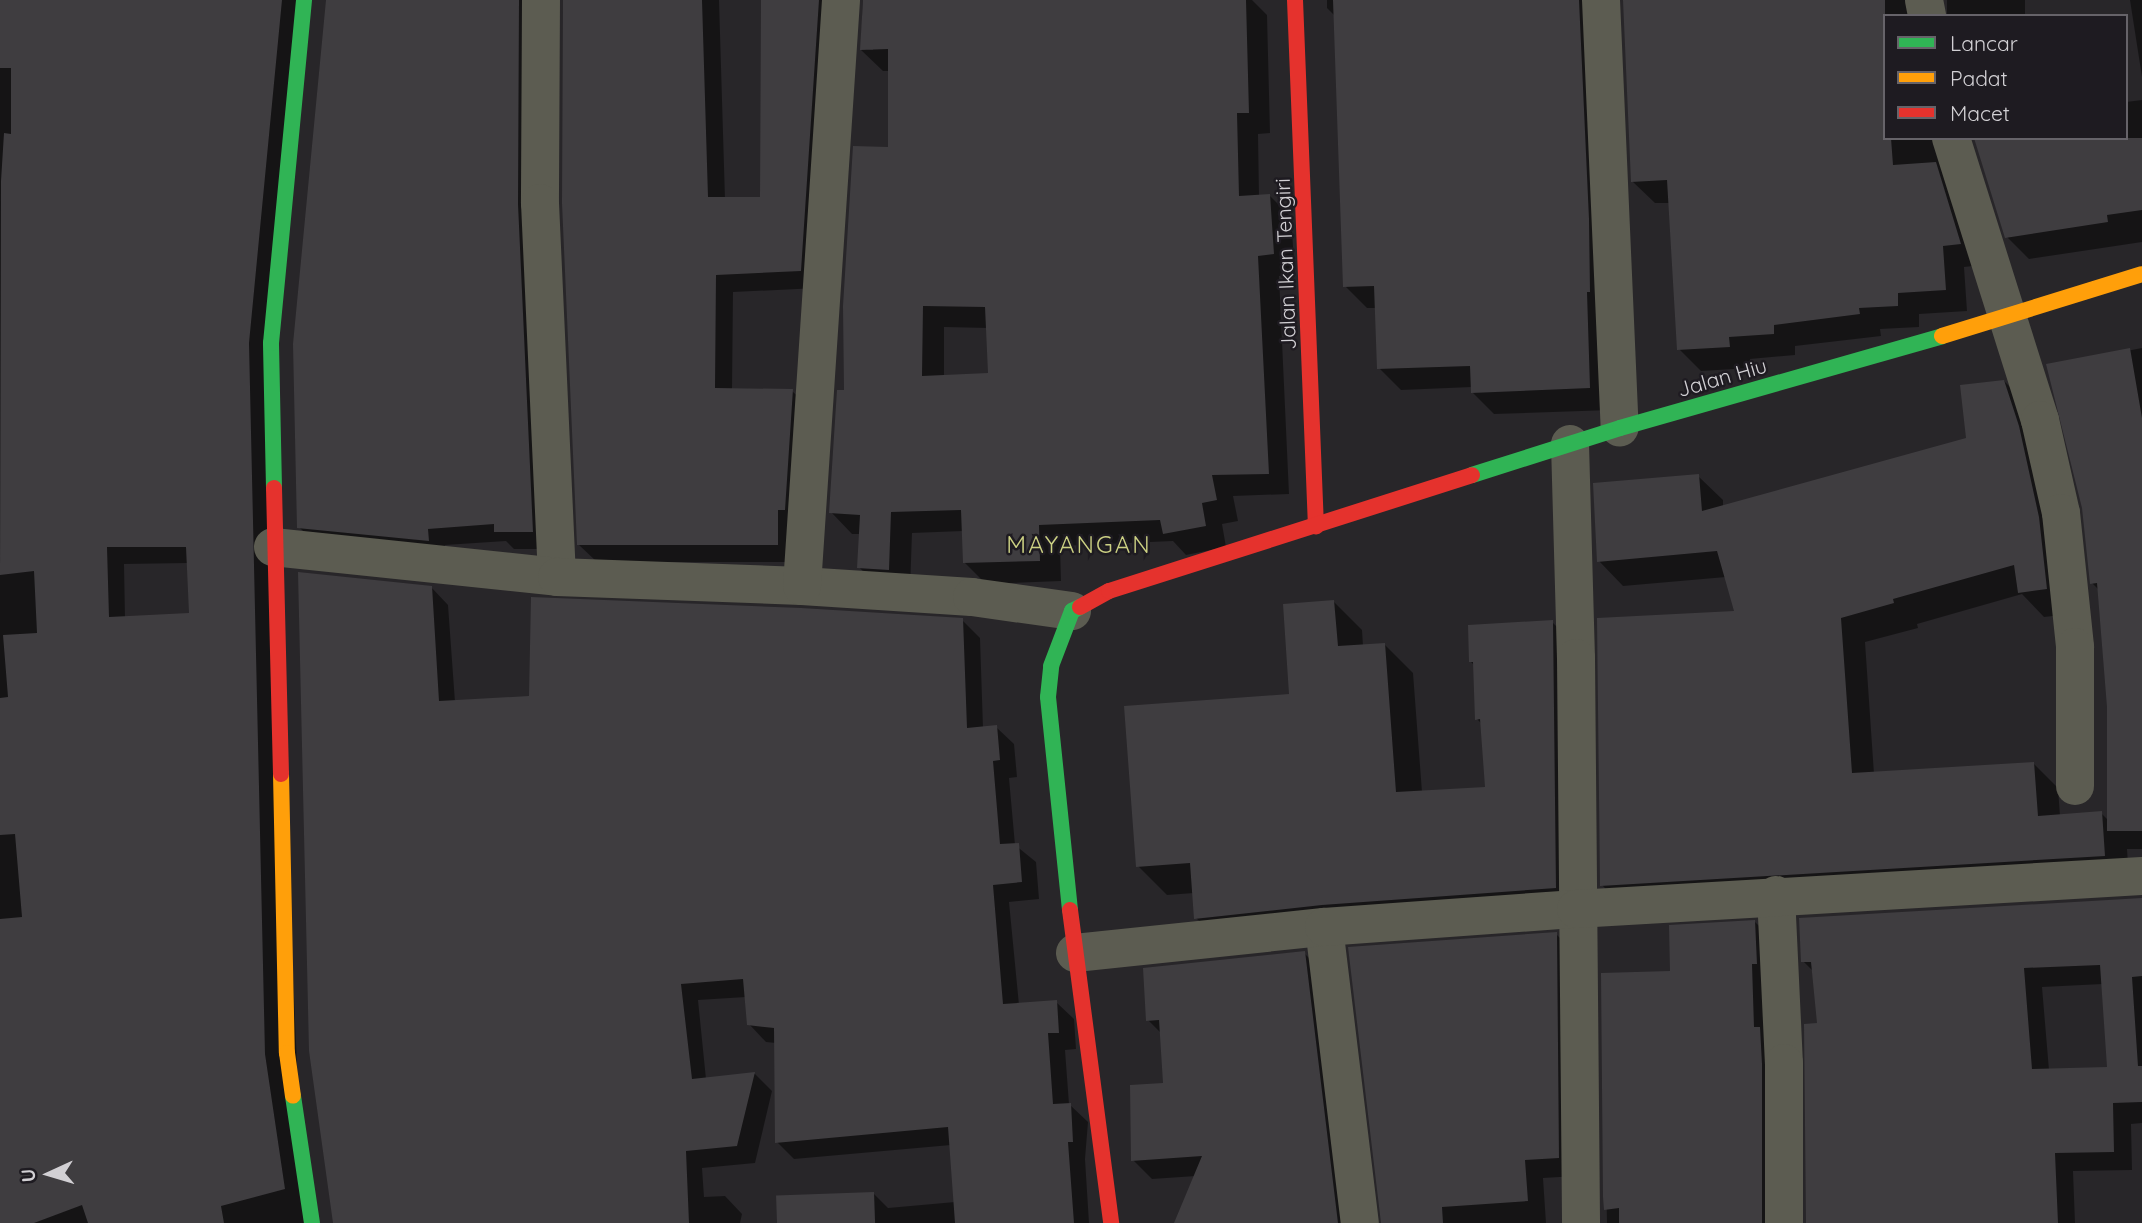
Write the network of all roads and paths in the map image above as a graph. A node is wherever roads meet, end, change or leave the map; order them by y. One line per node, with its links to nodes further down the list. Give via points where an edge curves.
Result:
1 (304, 0): 12 (street, via 271,343)
2 (541, 0): 13 (street, via 540,203)
3 (841, 0): 14 (street)
4 (1295, 0): 11 (street, Jalan Ikan Tengiri)
5 (1601, 0): 9 (street)
6 (1952, 140): 8 (street)
7 (2142, 274): 8 (street, Jalan Hiu)
8 (2007, 314): 9 (street, Jalan Hiu); 16 (street, via 2040,420 2061,513 2076,647)
9 (1620, 428): 10 (street, Jalan Hiu)
10 (1570, 444): 11 (street, Jalan Hiu); 19 (street)
11 (1316, 527): 15 (street, Jalan Hiu, via 1109,591)
12 (273, 547): 13 (street); 22 (street, via 287,1052)
13 (557, 577): 14 (street)
14 (803, 586): 15 (street, via 972,597)
15 (1072, 611): 21 (street, via 1051,666 1048,697)
16 (2075, 786)
17 (2142, 876): 18 (street)
18 (1776, 895): 19 (street); 26 (street, via 1784,1063)
19 (1576, 909): 20 (street); 25 (street)
20 (1324, 927): 21 (street); 24 (street)
21 (1075, 953): 23 (street)
22 (312, 1223)
23 (1111, 1223)
24 (1360, 1223)
25 (1581, 1223)
26 (1784, 1223)

